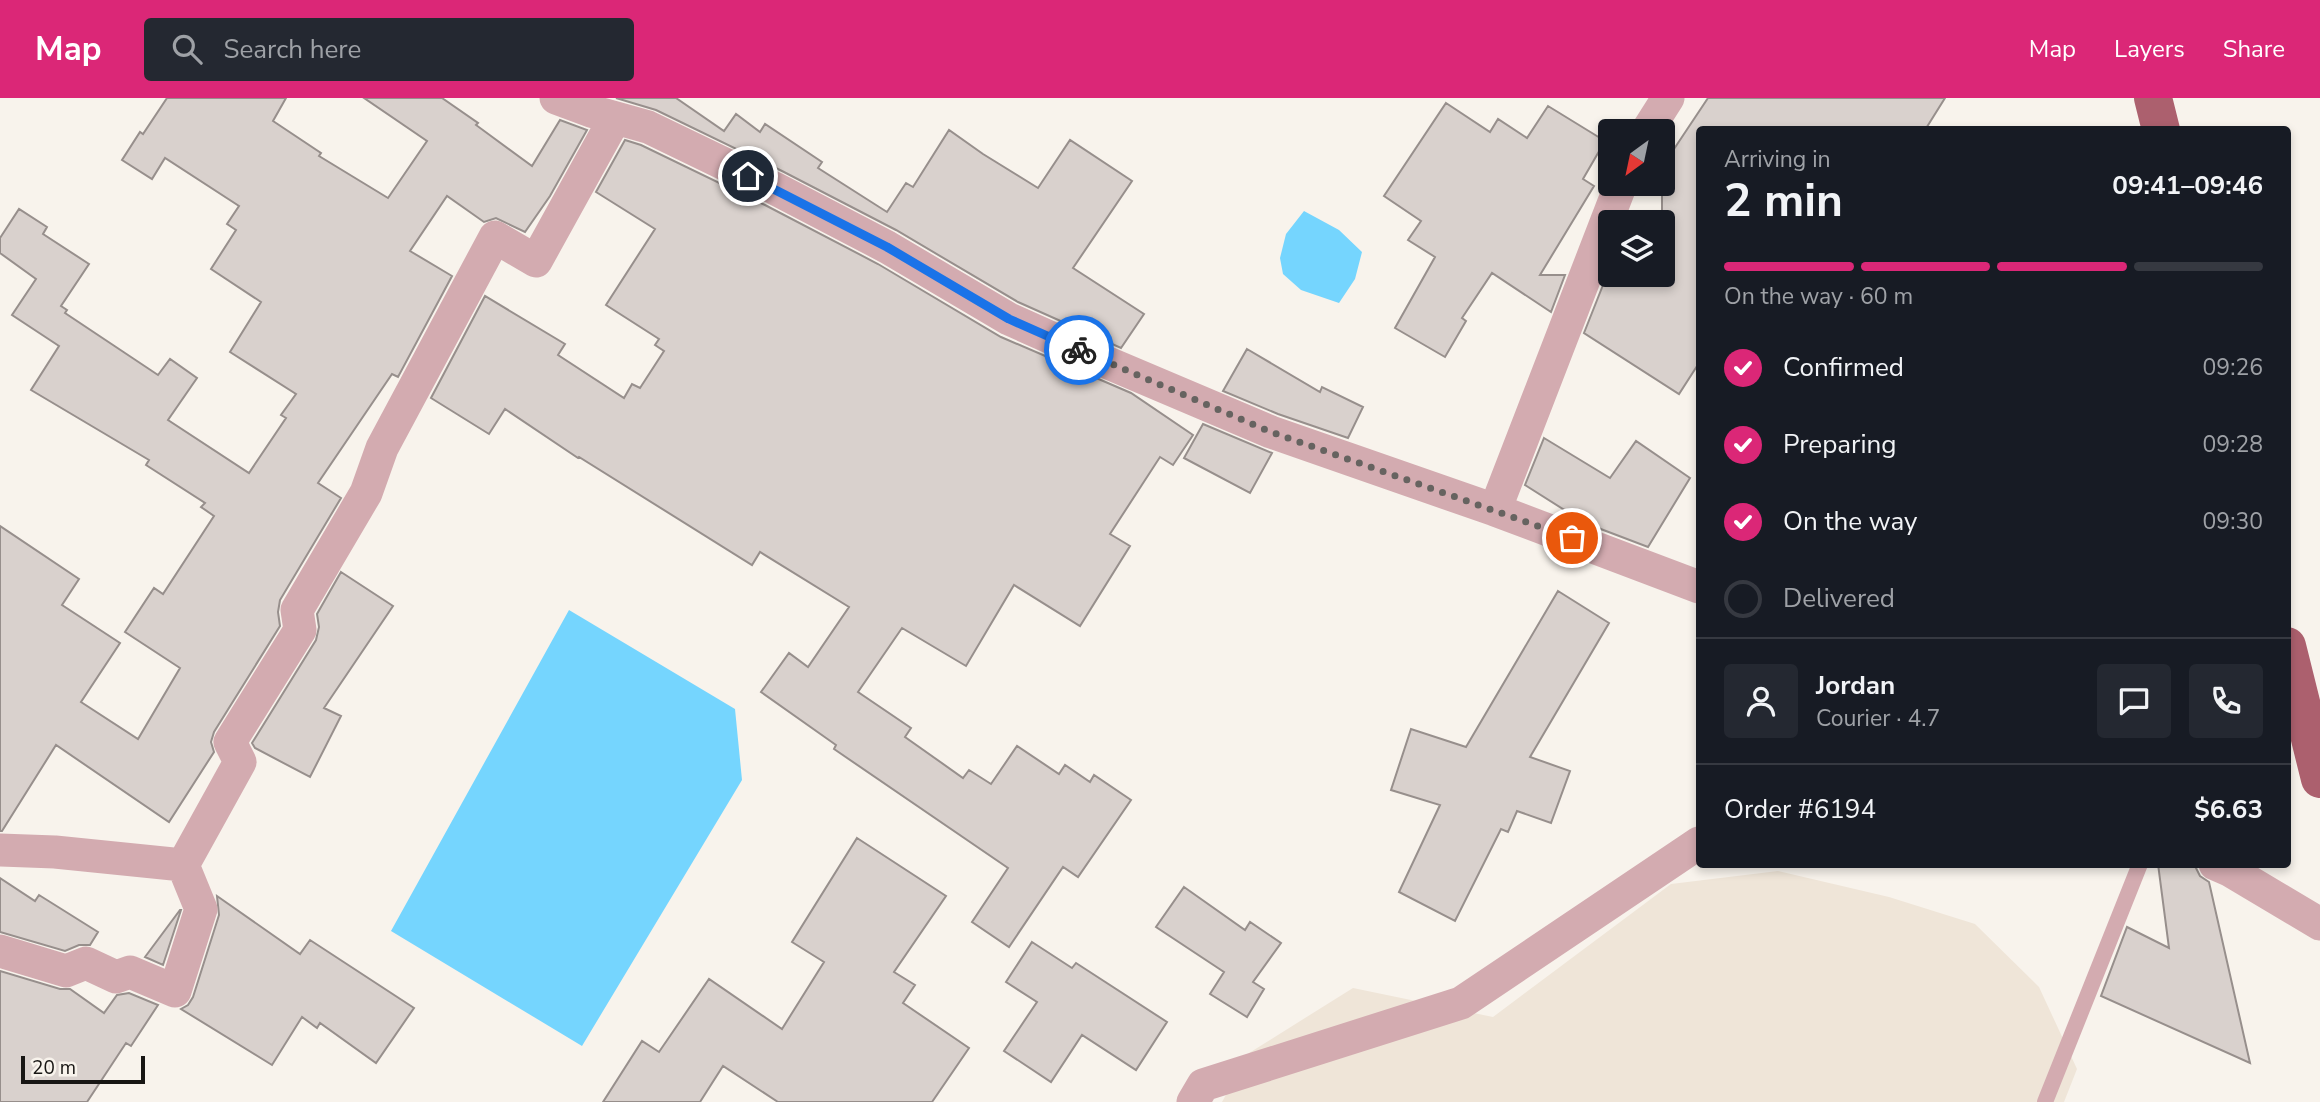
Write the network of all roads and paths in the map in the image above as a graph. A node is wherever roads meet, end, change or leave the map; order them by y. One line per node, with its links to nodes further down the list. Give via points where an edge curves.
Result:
1 (556, 98): 4 (street)
2 (1668, 98): 5 (street)
3 (2153, 98): 6 (highway)
4 (615, 118): 8 (street, via 648,127 774,188 1009,319 1094,357 1271,432); 14 (street, via 536,261 495,237 382,448 366,493 298,610 300,630 230,742 240,762)
5 (1655, 119)
6 (2160, 126)
7 (1616, 196): 8 (street)
8 (1495, 510): 9 (street)
9 (1696, 586)
10 (2291, 662): 11 (highway)
11 (2320, 779)
12 (1696, 845): 19 (street, via 1461,1003 1203,1085)
13 (0, 850): 14 (street)
14 (183, 865): 18 (street, via 201,909 175,991 130,972 116,977 86,963 66,971)
15 (2138, 868): 20 (lane)
16 (2223, 868): 17 (street)
17 (2320, 924)
18 (0, 951)
19 (1193, 1102)
20 (2045, 1102)

